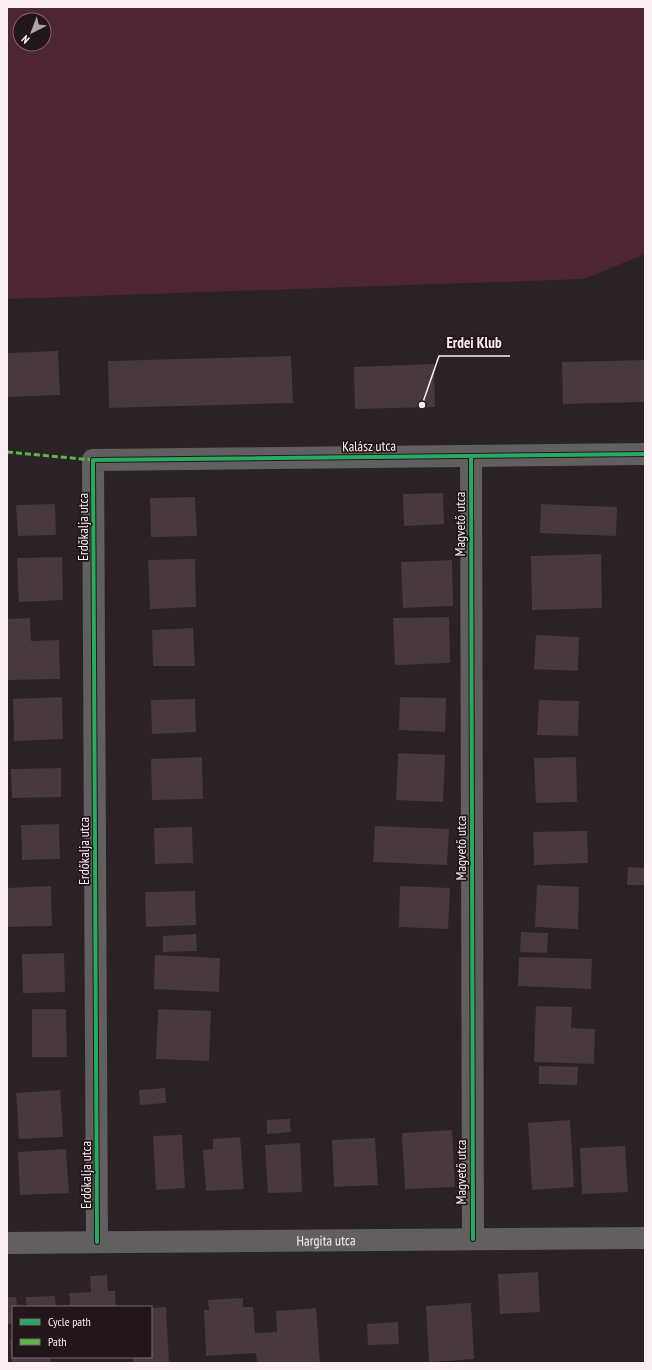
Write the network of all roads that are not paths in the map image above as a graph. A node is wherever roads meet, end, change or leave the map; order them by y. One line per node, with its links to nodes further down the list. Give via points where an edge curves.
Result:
1 (645, 454): 2 (street, Kalász utca)
2 (471, 456): 3 (street, Kalász utca); 5 (street, Magvető utca)
3 (94, 460): 6 (street, Erdőkalja utca)
4 (645, 1238): 5 (street, Hargita utca)
5 (473, 1240): 6 (street, Hargita utca)
6 (97, 1242): 7 (street, Hargita utca)
7 (7, 1243)

